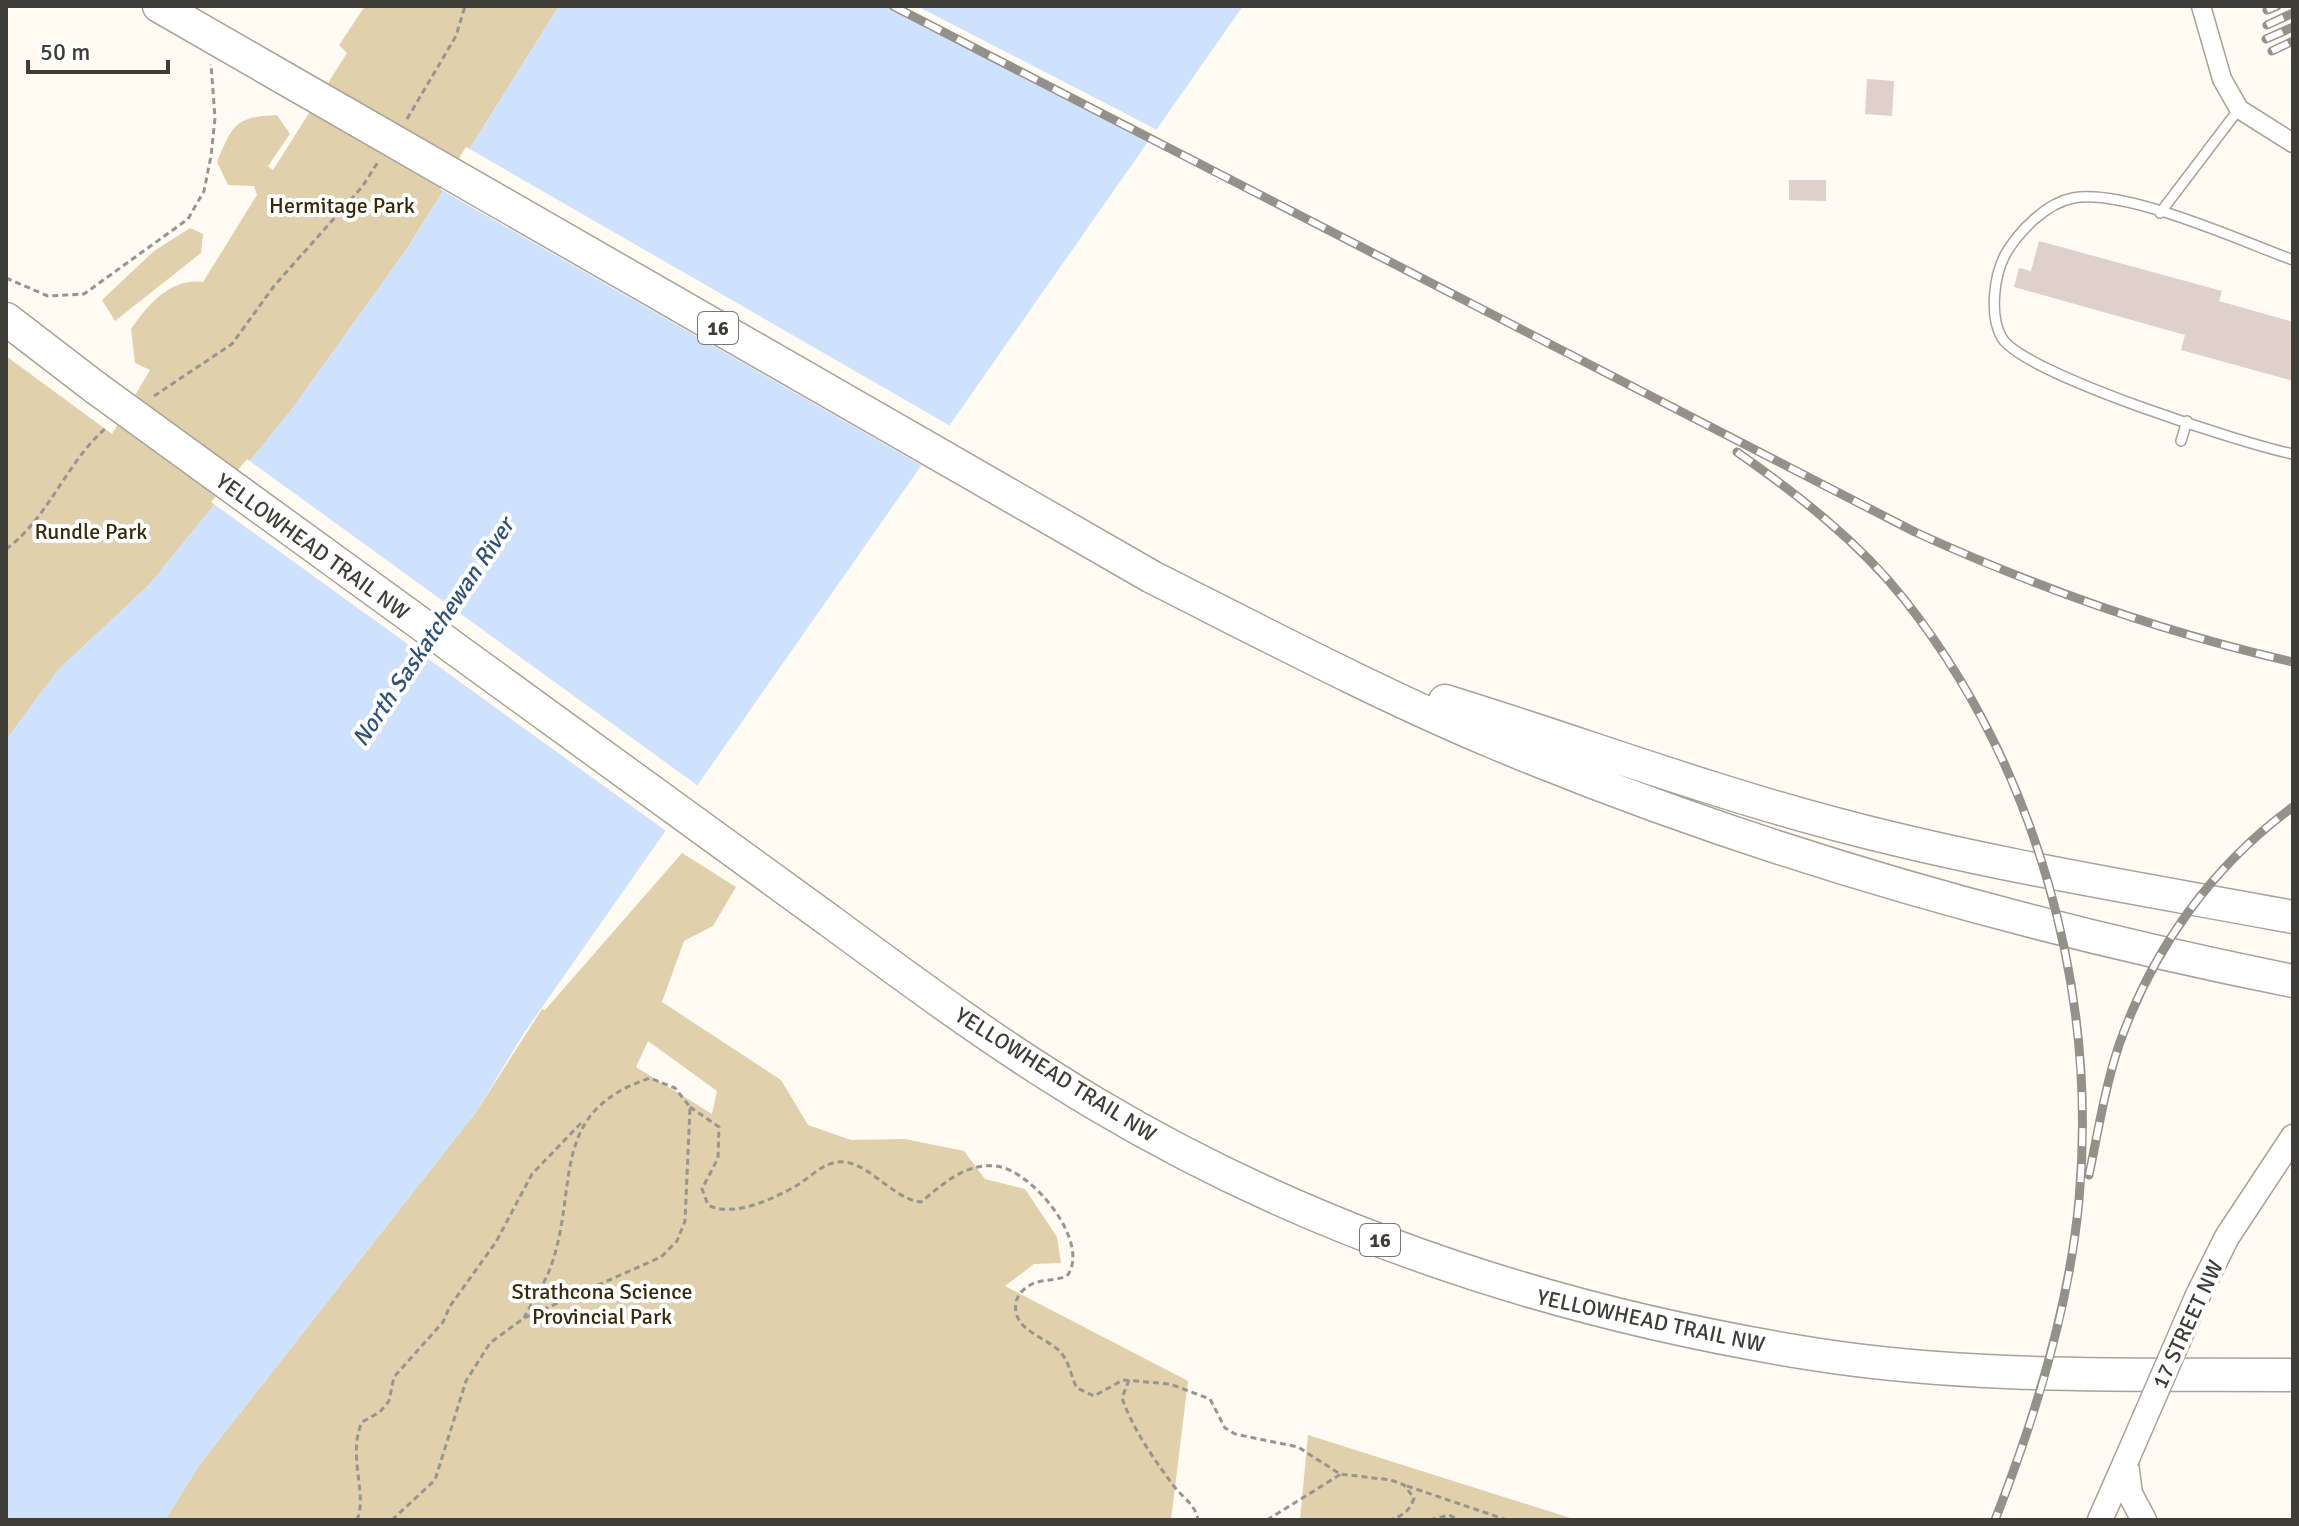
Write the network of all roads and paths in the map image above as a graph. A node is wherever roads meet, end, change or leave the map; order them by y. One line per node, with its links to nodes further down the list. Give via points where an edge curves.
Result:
1 (159, 6): 4 (highway, 16)
2 (465, 6): 6 (path, via 456,36)
3 (2201, 6): 5 (street, via 2222,79)
4 (194, 26): 11 (path, via 214,77 215,118 204,191 188,219 84,294 48,296); 19 (highway, 16, bridge, via 1152,577)
5 (2239, 109): 7 (street); 9 (lane)
6 (405, 121)
7 (2293, 143)
8 (380, 160): 13 (path, via 232,344)
9 (2160, 213): 10 (lane); 15 (lane, via 2105,196 2071,198 2047,210 2021,232 2004,257 1995,314 2002,338 2026,360)
10 (2293, 260)
11 (6, 278)
12 (6, 319): 26 (highway, YELLOWHEAD TRAIL NW / 16, bridge, via 830,921 1053,1078 1151,1134 1333,1221 1517,1290 1639,1321 1815,1354 2002,1371)
13 (143, 403)
14 (118, 420): 18 (path, via 80,453 24,536)
15 (2187, 421): 16 (lane); 17 (lane)
16 (2181, 441)
17 (2293, 454)
18 (6, 549)
19 (1327, 666): 20 (highway, via 1844,827 2005,864); 21 (highway, 16, via 1608,788 1818,862 2135,948)
20 (2293, 917)
21 (2293, 981)
22 (690, 1107): 23 (path, via 675,1088 650,1078 623,1087); 25 (path, via 685,1221 677,1241 661,1257); 28 (path, via 719,1127 718,1158 702,1189 708,1205 718,1210 739,1209 794,1188 830,1163 848,1161 908,1200 921,1202 952,1176 972,1169 996,1166 1034,1183 1072,1245 1074,1262 1067,1276 1021,1291 1016,1315 1061,1352 1084,1394 1101,1394)
23 (584, 1119): 25 (path, via 567,1177 552,1263); 33 (path, via 532,1174 496,1242 443,1322 394,1377 389,1401 362,1422 356,1446 361,1509)
24 (2293, 1137): 30 (main road, 17 STREET NW, bridge, via 2227,1237)
25 (524, 1318): 34 (path, via 490,1343 466,1381 435,1480)
26 (2207, 1375): 27 (highway, YELLOWHEAD TRAIL NW / 16); 29 (highway)
27 (2293, 1375)
28 (1129, 1380): 31 (path, via 1170,1384 1210,1399 1225,1428 1235,1434 1298,1447); 35 (path, via 1122,1398 1132,1426 1179,1494 1197,1510)
29 (2293, 1382)
30 (2126, 1461): 41 (main road, 17 STREET NW); 42 (main road, via 2130,1494)
31 (1341, 1474): 32 (path); 36 (path)
32 (1403, 1485): 37 (path, via 1414,1498 1412,1505 1403,1516); 40 (path)
33 (357, 1520)
34 (392, 1520)
35 (1198, 1520)
36 (1267, 1520)
37 (1390, 1520)
38 (1430, 1520): 39 (path, via 1449,1515)
39 (1459, 1520)
40 (1507, 1520)
41 (2100, 1520)
42 (2144, 1520)

